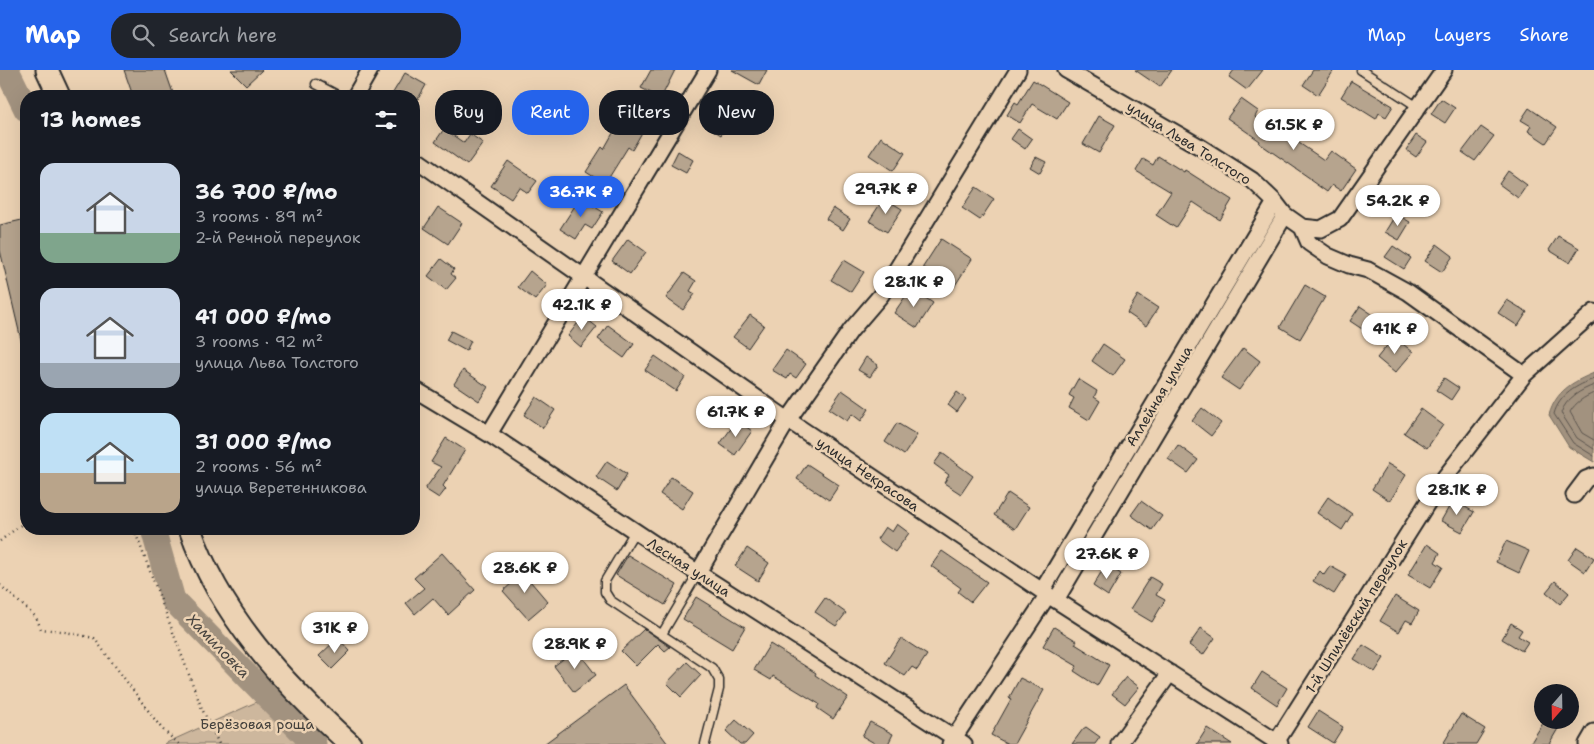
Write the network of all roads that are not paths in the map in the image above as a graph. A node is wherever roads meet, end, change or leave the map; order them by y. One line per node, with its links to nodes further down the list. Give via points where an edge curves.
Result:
1 (47, 70): 9 (main road)
2 (370, 70): 11 (street)
3 (708, 70): 17 (street)
4 (1018, 70): 21 (street, via 881,295 850,330)
5 (1066, 70): 14 (street, улица Льва Толстого, via 1202,148 1252,180)
6 (1361, 70): 12 (lane)
7 (1444, 70): 12 (street)
8 (316, 84): 10 (lane)
9 (57, 90)
10 (328, 90)
11 (358, 90)
12 (1418, 107): 16 (street, via 1340,219 1320,229)
13 (420, 162): 17 (street, улица Некрасова)
14 (1275, 202): 15 (street, улица Льва Толстого); 28 (street, Аллейная улица)
15 (1284, 215): 16 (street, улица Льва Толстого); 28 (street, Аллейная улица)
16 (1302, 227): 19 (street, улица Льва Толстого, via 1310,243 1328,256 1368,270 1408,292)
17 (582, 277): 21 (street, улица Некрасова); 22 (street)
18 (1594, 312): 19 (street, 1-й Шпилёвский переулок)
19 (1524, 375): 33 (street, 1-й Шпилёвский переулок, via 1438,486)
20 (420, 393): 22 (street, Лесная улица)
21 (788, 420): 27 (street); 28 (street, улица Некрасова)
22 (489, 434): 25 (street, Лесная улица)
23 (1594, 476): 24 (street, via 1586,479)
24 (1574, 495)
25 (635, 531): 27 (street, Лесная улица); 29 (lane, via 605,581 605,592 610,600)
26 (192, 535): 34 (main road, via 225,604 258,650)
27 (698, 573): 29 (lane); 32 (street, Лесная улица)
28 (1049, 595): 30 (street, улица Некрасова); 32 (street, Аллейная улица)
29 (662, 634): 35 (lane, via 712,668 719,680)
30 (1170, 673): 33 (street, улица Некрасова); 36 (street)
31 (1594, 732): 37 (street)
32 (956, 742)
33 (1277, 743)
34 (350, 744)
35 (705, 744)
36 (1119, 744)
37 (1587, 744)

